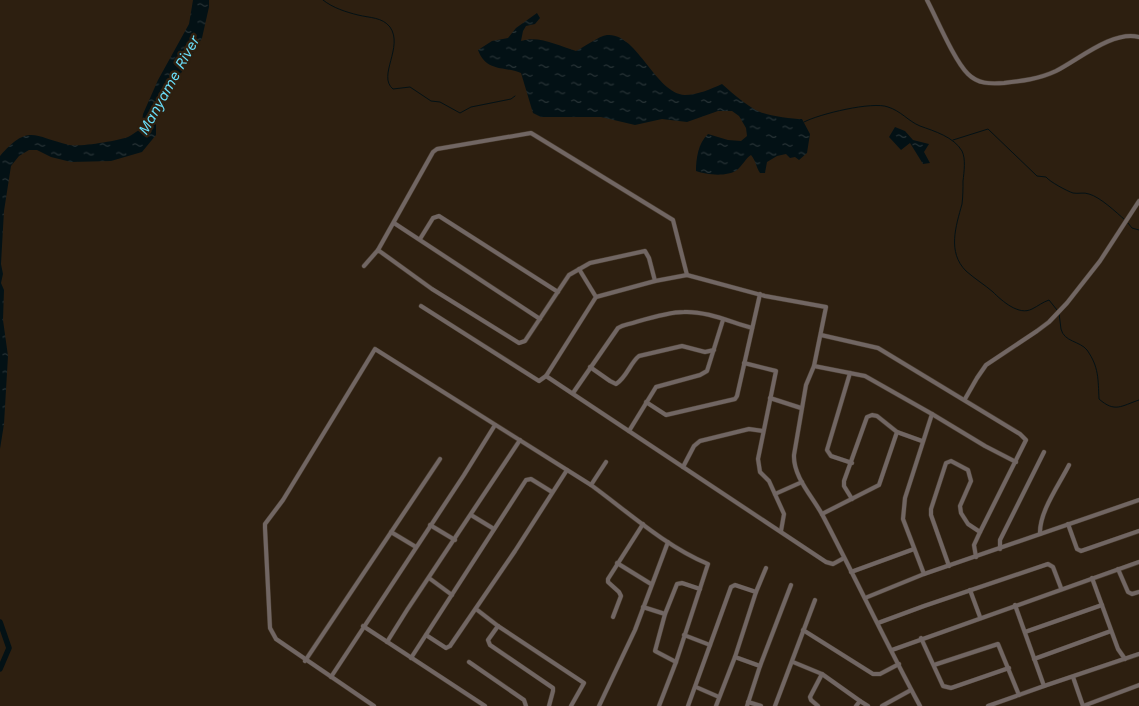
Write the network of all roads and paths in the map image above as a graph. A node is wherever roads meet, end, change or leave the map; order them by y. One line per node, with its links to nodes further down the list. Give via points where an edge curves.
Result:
1 (927, 0): 2 (street, via 968,74 987,84 1029,81 1056,71 1101,45 1121,38)
2 (1139, 37)
3 (1139, 201): 27 (street, via 1100,261 1067,303 1049,322 986,365)
4 (394, 223): 5 (street); 6 (street); 9 (street, via 435,150 531,133 673,220)
5 (420, 239): 11 (street, via 433,218 439,216); 15 (street)
6 (378, 250): 7 (street); 15 (street, via 519,344 525,341)
7 (364, 266)
8 (579, 269): 10 (street, via 590,263 645,251); 11 (street, via 569,275); 13 (street)
9 (687, 275): 10 (street); 12 (street)
10 (655, 281): 13 (street)
11 (558, 292): 15 (street)
12 (760, 294): 17 (street); 18 (street, via 826,307)
13 (596, 297): 24 (street)
14 (421, 306): 24 (street, via 539,381)
15 (540, 319)
16 (723, 320): 17 (street); 19 (street); 22 (street, via 681,312 622,326)
17 (752, 328): 20 (street)
18 (821, 335): 21 (street); 27 (street, via 878,348)
19 (714, 350): 22 (street, via 706,352 682,346 639,356 616,384); 28 (street, via 710,367 704,374 656,386)
20 (744, 363): 26 (street, via 776,371); 28 (street, via 735,399 666,415)
21 (814, 366): 23 (street); 29 (street, via 806,382)
22 (590, 368): 25 (street)
23 (850, 373): 30 (street, via 864,376); 41 (street, via 827,450 832,456)
24 (546, 376): 25 (street)
25 (573, 393): 32 (street)
26 (770, 398): 29 (street); 33 (street)
27 (965, 399): 40 (street, via 1026,440)
28 (646, 402): 32 (street)
29 (801, 408): 45 (street, via 794,458)
30 (932, 414): 36 (street); 40 (street)
31 (495, 424): 35 (street); 53 (street); 112 (street, via 375,349 265,524 270,628 276,639)
32 (629, 431): 43 (street)
33 (762, 431): 43 (street, via 749,429 700,441); 48 (street, via 759,470)
34 (897, 432): 36 (street); 41 (street, via 877,416 867,418); 49 (street, via 881,482)
35 (520, 440): 44 (street); 52 (street)
36 (922, 441): 65 (street, via 904,502 904,521)
37 (1044, 452): 66 (street, via 1000,540)
38 (440, 458): 59 (street)
39 (606, 462): 46 (street)
40 (1016, 462): 60 (street)
41 (852, 463): 49 (street, via 844,484)
42 (1069, 465): 61 (street, via 1045,512)
43 (683, 467): 57 (street)
44 (566, 470): 46 (street); 47 (street)
45 (802, 482): 48 (street); 51 (street)
46 (591, 485): 54 (street)
47 (552, 492): 56 (street, via 531,479 526,480); 91 (street)
48 (775, 494): 57 (street, via 784,514)
49 (852, 499): 51 (street)
50 (1139, 500): 55 (street)
51 (822, 514): 68 (street)
52 (471, 515): 56 (street); 62 (street)
53 (430, 524): 62 (street); 64 (street)
54 (643, 524): 63 (street); 70 (street)
55 (1068, 524): 58 (street, via 1077,550 1081,551); 61 (street)
56 (494, 529): 85 (street)
57 (781, 531): 68 (street, via 826,562 832,564)
58 (1139, 531)
59 (391, 532): 64 (street); 112 (street)
60 (980, 532): 67 (street, via 974,545); 71 (street, via 968,524 961,513 960,506 971,481 968,470 946,463 931,515)
61 (1040, 534): 66 (street)
62 (455, 540): 76 (street)
63 (668, 542): 78 (street); 81 (street, via 708,564)
64 (416, 547): 96 (street)
65 (914, 549): 74 (street); 75 (street)
66 (1000, 549): 67 (street)
67 (976, 557): 71 (street)
68 (844, 558): 74 (street)
69 (1139, 562): 73 (street)
70 (617, 563): 78 (street); 93 (street, via 607,581 621,596)
71 (948, 566): 75 (street)
72 (766, 568): 83 (street)
73 (1118, 569): 77 (street); 84 (street, via 1128,592)
74 (851, 572): 86 (street)
75 (924, 574): 86 (street)
76 (429, 578): 85 (street); 104 (street)
77 (1092, 578): 80 (street); 89 (street)
78 (651, 584): 90 (street)
79 (790, 585): 118 (street)
80 (1061, 588): 82 (street, via 1053,566 1048,564); 88 (street)
81 (700, 590): 92 (street, via 677,584); 102 (street)
82 (970, 590): 94 (street); 95 (street)
83 (756, 592): 105 (street, via 735,585 731,587); 108 (street)
84 (1139, 592)
85 (452, 595): 101 (street)
86 (864, 598): 95 (street)
87 (815, 600): 98 (street)
88 (1015, 605): 94 (street); 100 (street)
89 (1102, 605): 99 (street); 100 (street)
90 (643, 607): 92 (street); 137 (street)
91 (476, 609): 97 (street); 101 (street, via 450,646 446,648)
92 (665, 614): 114 (street, via 655,652)
93 (613, 617)
94 (980, 617): 103 (street)
95 (878, 623): 106 (street)
96 (363, 626): 104 (street); 122 (street)
97 (498, 626): 135 (street, via 488,640 490,644 553,688); 136 (street, via 584,683)
98 (803, 630): 115 (street); 116 (street, via 873,674 880,674)
99 (1111, 631): 110 (street); 111 (street)
100 (1024, 632): 110 (street)
101 (426, 635): 109 (street)
102 (684, 635): 105 (street); 114 (street)
103 (921, 638): 106 (street); 117 (street)
104 (387, 642): 109 (street)
105 (710, 645): 125 (street)
106 (892, 650): 116 (street)
107 (1139, 654): 111 (street)
108 (735, 657): 118 (street); 128 (street)
109 (411, 658): 133 (street)
110 (1034, 659): 123 (street)
111 (1125, 659): 121 (street)
112 (305, 660): 122 (street)
113 (469, 662): 134 (street, via 524,700)
114 (676, 662): 138 (street)
115 (793, 662): 120 (street); 142 (street)
116 (899, 664): 126 (street)
117 (934, 665): 119 (street, via 943,686 951,688); 119 (street, via 996,644 1000,646)
118 (760, 666): 130 (street)
119 (1009, 668): 127 (street)
120 (822, 674): 129 (street); 143 (street, via 810,697)
121 (1073, 676): 123 (street); 149 (street)
122 (331, 677): 132 (street)
123 (1044, 686): 127 (street)
124 (1139, 686): 149 (street)
125 (696, 687): 128 (street); 139 (street)
126 (911, 690): 131 (street); 147 (street)
127 (1019, 695): 148 (street)
128 (719, 697): 140 (street)
129 (860, 701): 144 (street); 145 (street)
130 (747, 704): 141 (street)
131 (889, 705): 146 (street)
132 (374, 706)
133 (485, 706)
134 (526, 706)
135 (549, 706)
136 (571, 706)
137 (599, 706)
138 (659, 706)
139 (688, 706)
140 (716, 706)
141 (761, 706)
142 (775, 706)
143 (818, 706)
144 (856, 706)
145 (868, 706)
146 (882, 706)
147 (920, 706)
148 (988, 706)
149 (1083, 706)

